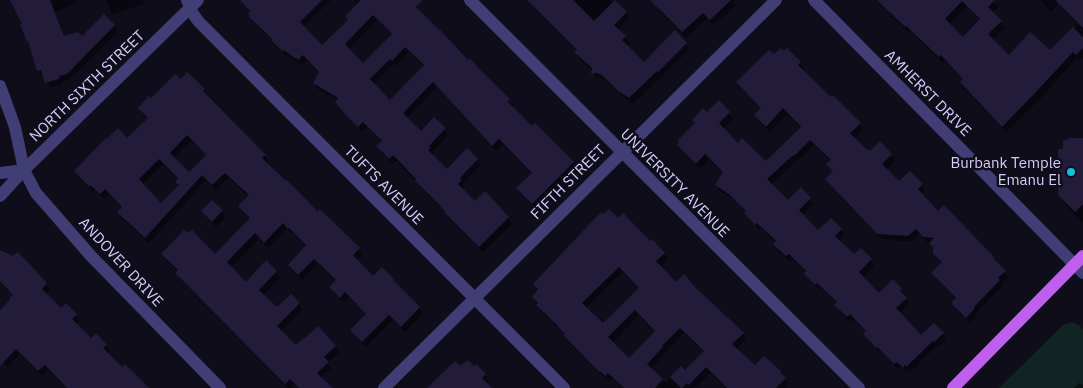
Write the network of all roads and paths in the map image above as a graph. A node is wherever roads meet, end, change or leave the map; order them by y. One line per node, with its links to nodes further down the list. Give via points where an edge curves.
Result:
1 (470, 0): 6 (street, UNIVERSITY AVENUE)
2 (776, 0): 6 (street, FIFTH STREET)
3 (814, 0): 10 (street, AMHERST DRIVE)
4 (192, 3): 7 (street, NORTH SIXTH STREET); 11 (street, TUFTS AVENUE, via 196,19)
5 (0, 86): 7 (street, ANDOVER DRIVE, via 15,128)
6 (621, 152): 11 (street, FIFTH STREET); 15 (street, UNIVERSITY AVENUE)
7 (24, 170): 8 (street); 9 (street, NORTH SIXTH STREET); 12 (street, ANDOVER DRIVE, via 36,193 91,256)
8 (0, 173)
9 (0, 196)
10 (1080, 264): 16 (main road)
11 (475, 299): 13 (street, FIFTH STREET); 14 (street, TUFTS AVENUE)
12 (220, 388)
13 (384, 388)
14 (564, 388)
15 (859, 388)
16 (953, 388)

